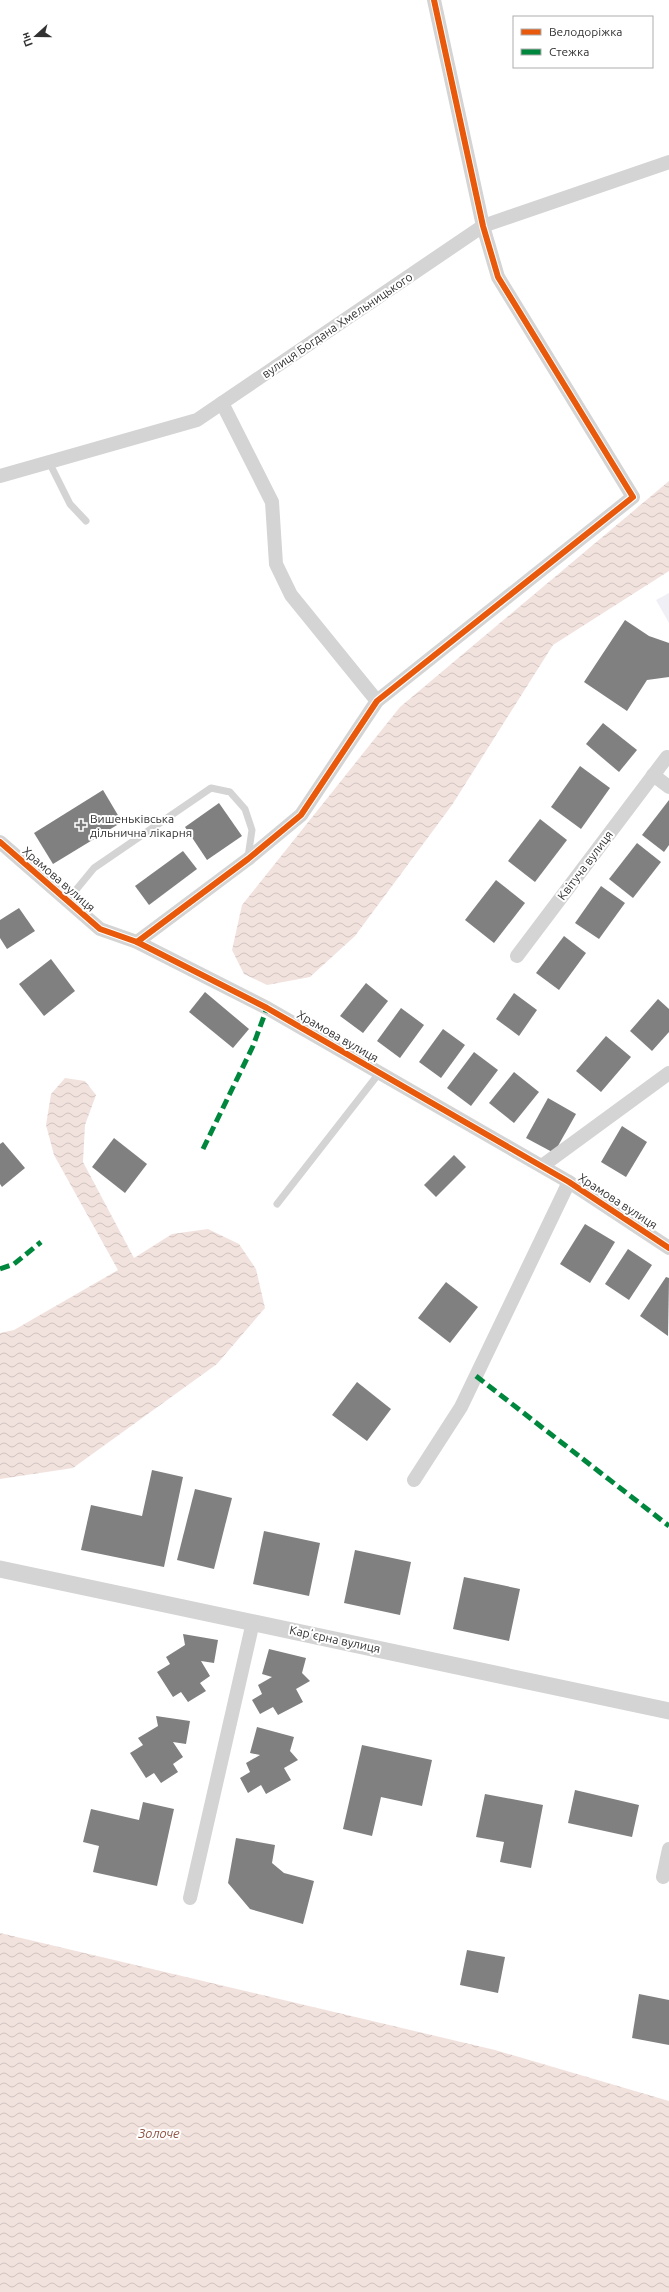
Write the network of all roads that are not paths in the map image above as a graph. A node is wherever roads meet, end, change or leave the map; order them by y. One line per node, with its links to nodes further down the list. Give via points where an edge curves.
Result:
1 (434, 0): 3 (street)
2 (669, 162): 3 (street, вулиця Богдана Хмельницького)
3 (483, 226): 4 (street, вулиця Богдана Хмельницького); 8 (street, via 498,277 633,497)
4 (222, 403): 5 (street, вулиця Богдана Хмельницького, via 197,420); 8 (street, via 272,502 276,564 291,595)
5 (49, 462): 6 (street, вулиця Богдана Хмельницького); 7 (lane, via 70,504)
6 (0, 476)
7 (86, 521)
8 (377, 701): 13 (street, via 301,815)
9 (667, 756): 10 (street, Квітуча вулиця)
10 (653, 775): 11 (street); 16 (street, Квітуча вулиця)
11 (669, 787)
12 (0, 842): 14 (street, Храмова вулиця)
13 (248, 859): 14 (lane, via 252,830 245,810 230,792 211,788 94,868); 15 (street)
14 (66, 902): 15 (street, Храмова вулиця, via 100,929)
15 (136, 942): 17 (street, Храмова вулиця, via 268,1008)
16 (517, 956)
17 (380, 1072): 19 (street, Храмова вулиця); 21 (lane)
18 (669, 1073): 19 (street)
19 (542, 1166): 20 (street, Храмова вулиця)
20 (569, 1182): 22 (street, Храмова вулиця); 23 (street, via 462,1407)
21 (277, 1204)
22 (669, 1248)
23 (414, 1480)
24 (0, 1569): 25 (street, Карʼєрна вулиця)
25 (253, 1622): 26 (street, Карʼєрна вулиця); 29 (street)
26 (669, 1711)
27 (669, 1850): 28 (street)
28 (663, 1878)
29 (190, 1898)

